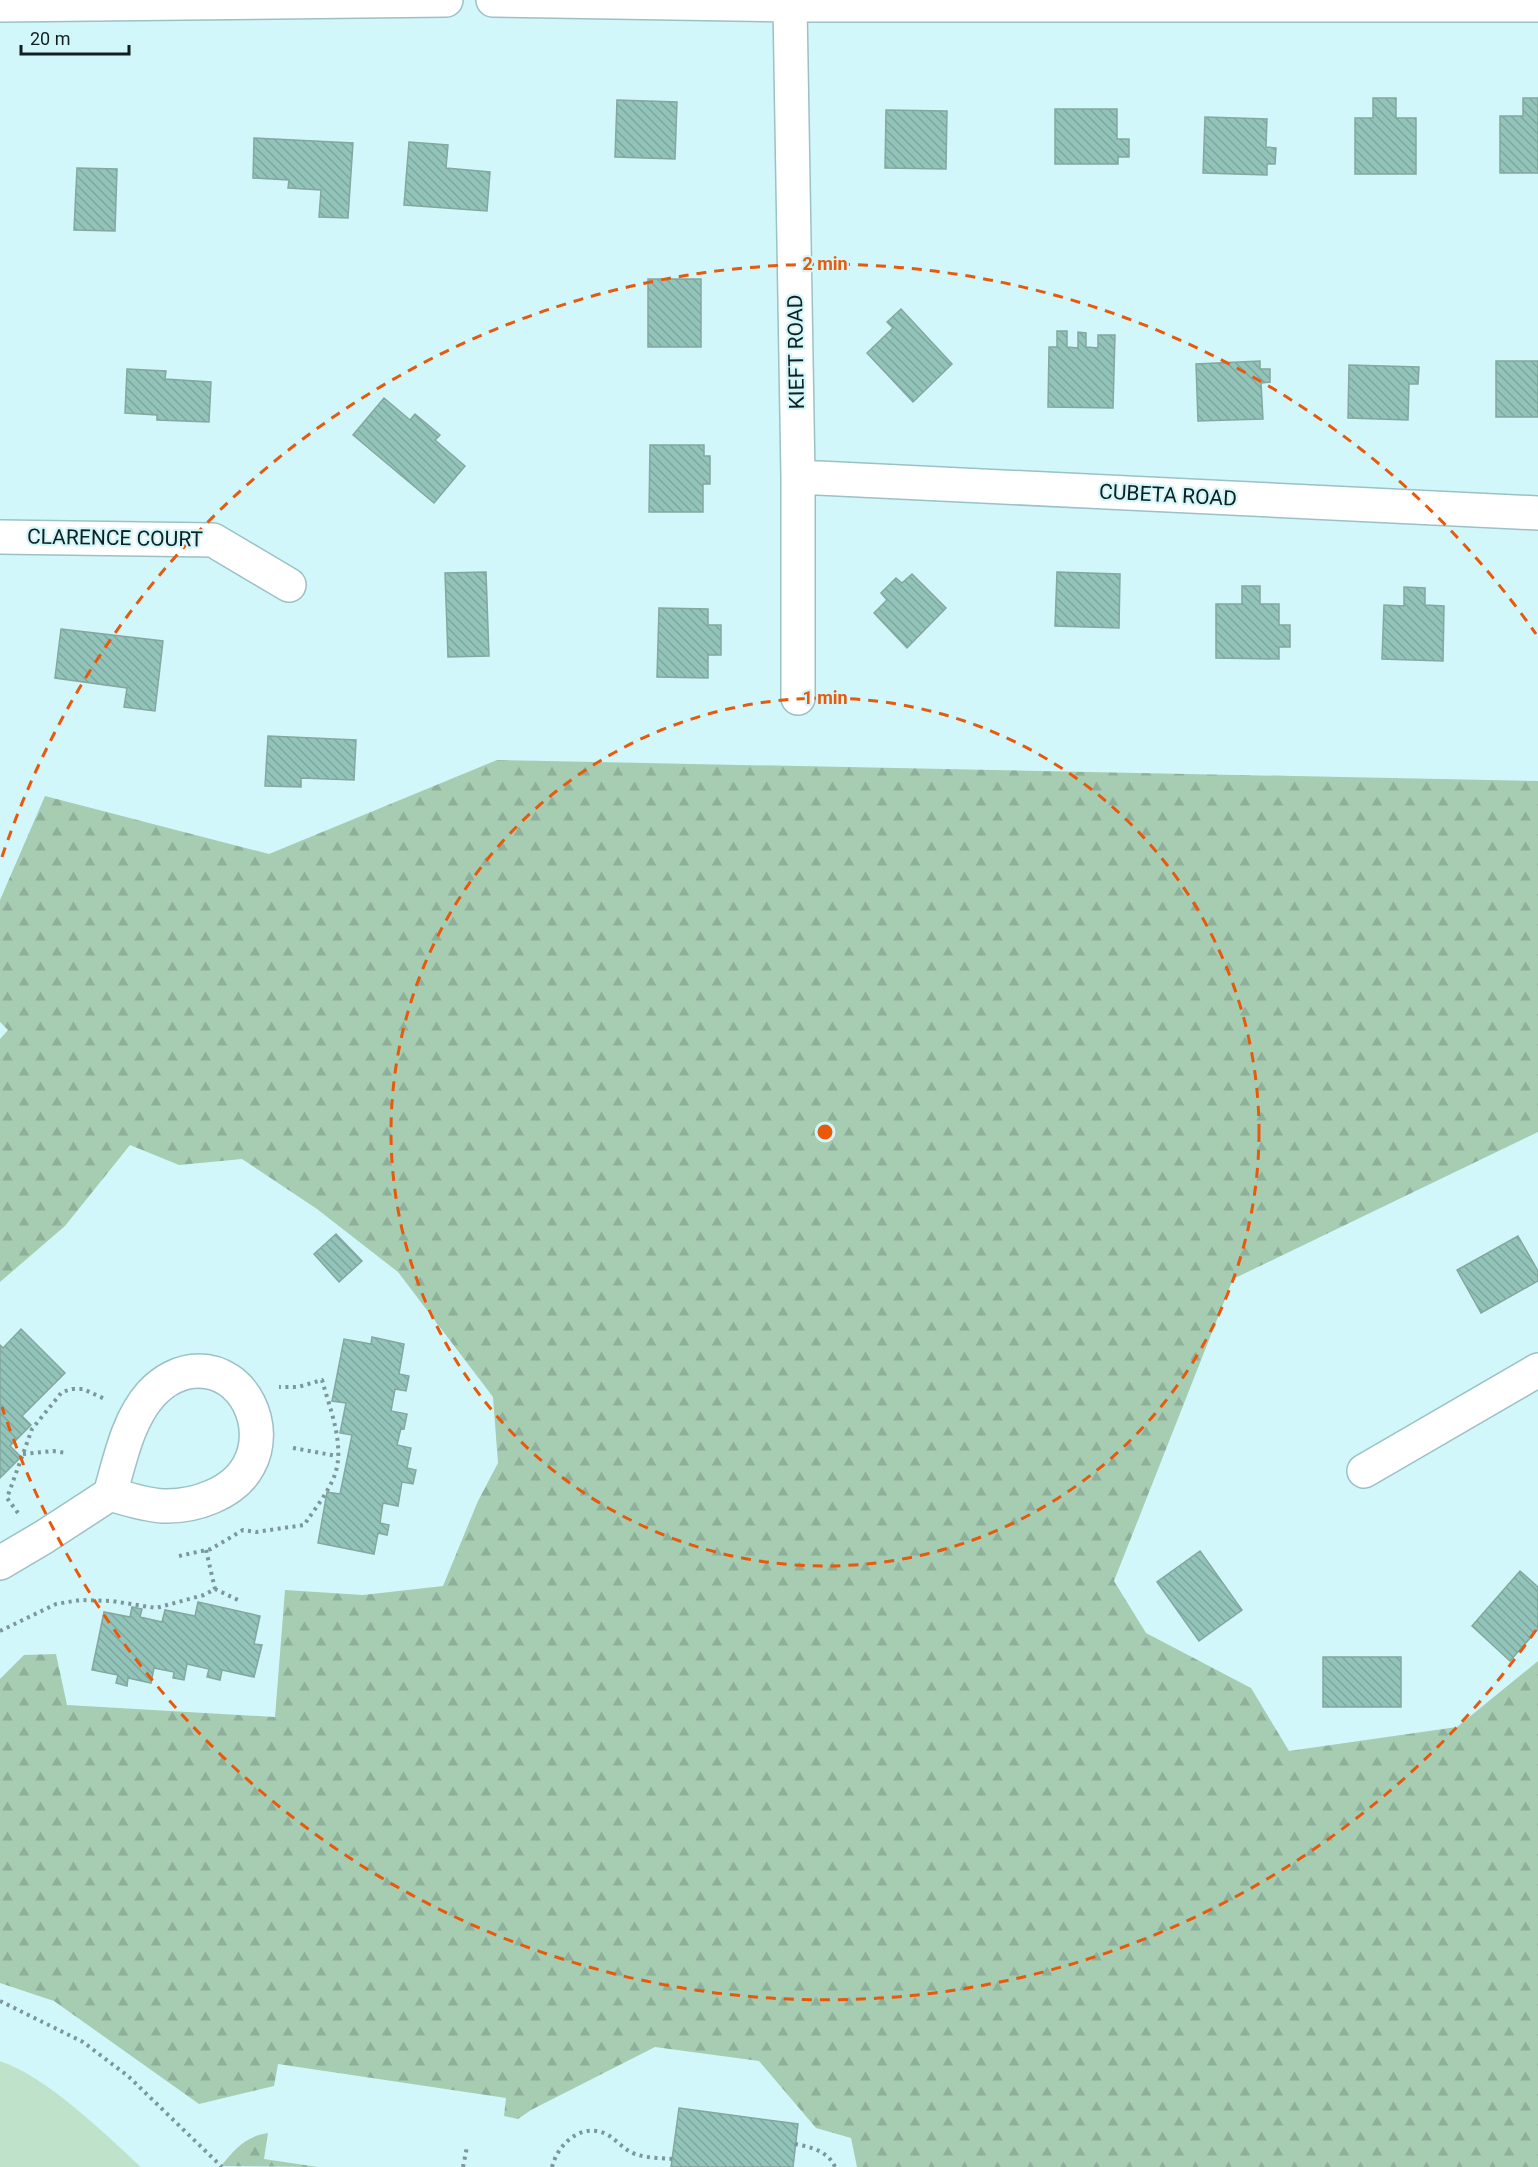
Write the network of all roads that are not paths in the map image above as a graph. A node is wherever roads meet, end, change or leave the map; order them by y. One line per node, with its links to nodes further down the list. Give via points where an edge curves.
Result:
1 (446, 0): 3 (street)
2 (493, 0): 4 (street)
3 (0, 5)
4 (790, 5): 5 (street); 6 (street, KIEFT ROAD)
5 (1538, 5)
6 (798, 477): 7 (street, CUBETA ROAD); 10 (street, KIEFT ROAD)
7 (1538, 513)
8 (0, 537): 9 (street, CLARENCE COURT, via 213,540)
9 (289, 585)
10 (798, 698)
11 (1538, 1370): 12 (street)
12 (1364, 1471)
13 (110, 1494): 13 (street, via 176,1506 221,1493 236,1482 253,1456 257,1431 249,1402 232,1382 216,1374 194,1371 171,1378 151,1394 138,1413); 14 (street)
14 (0, 1563)

